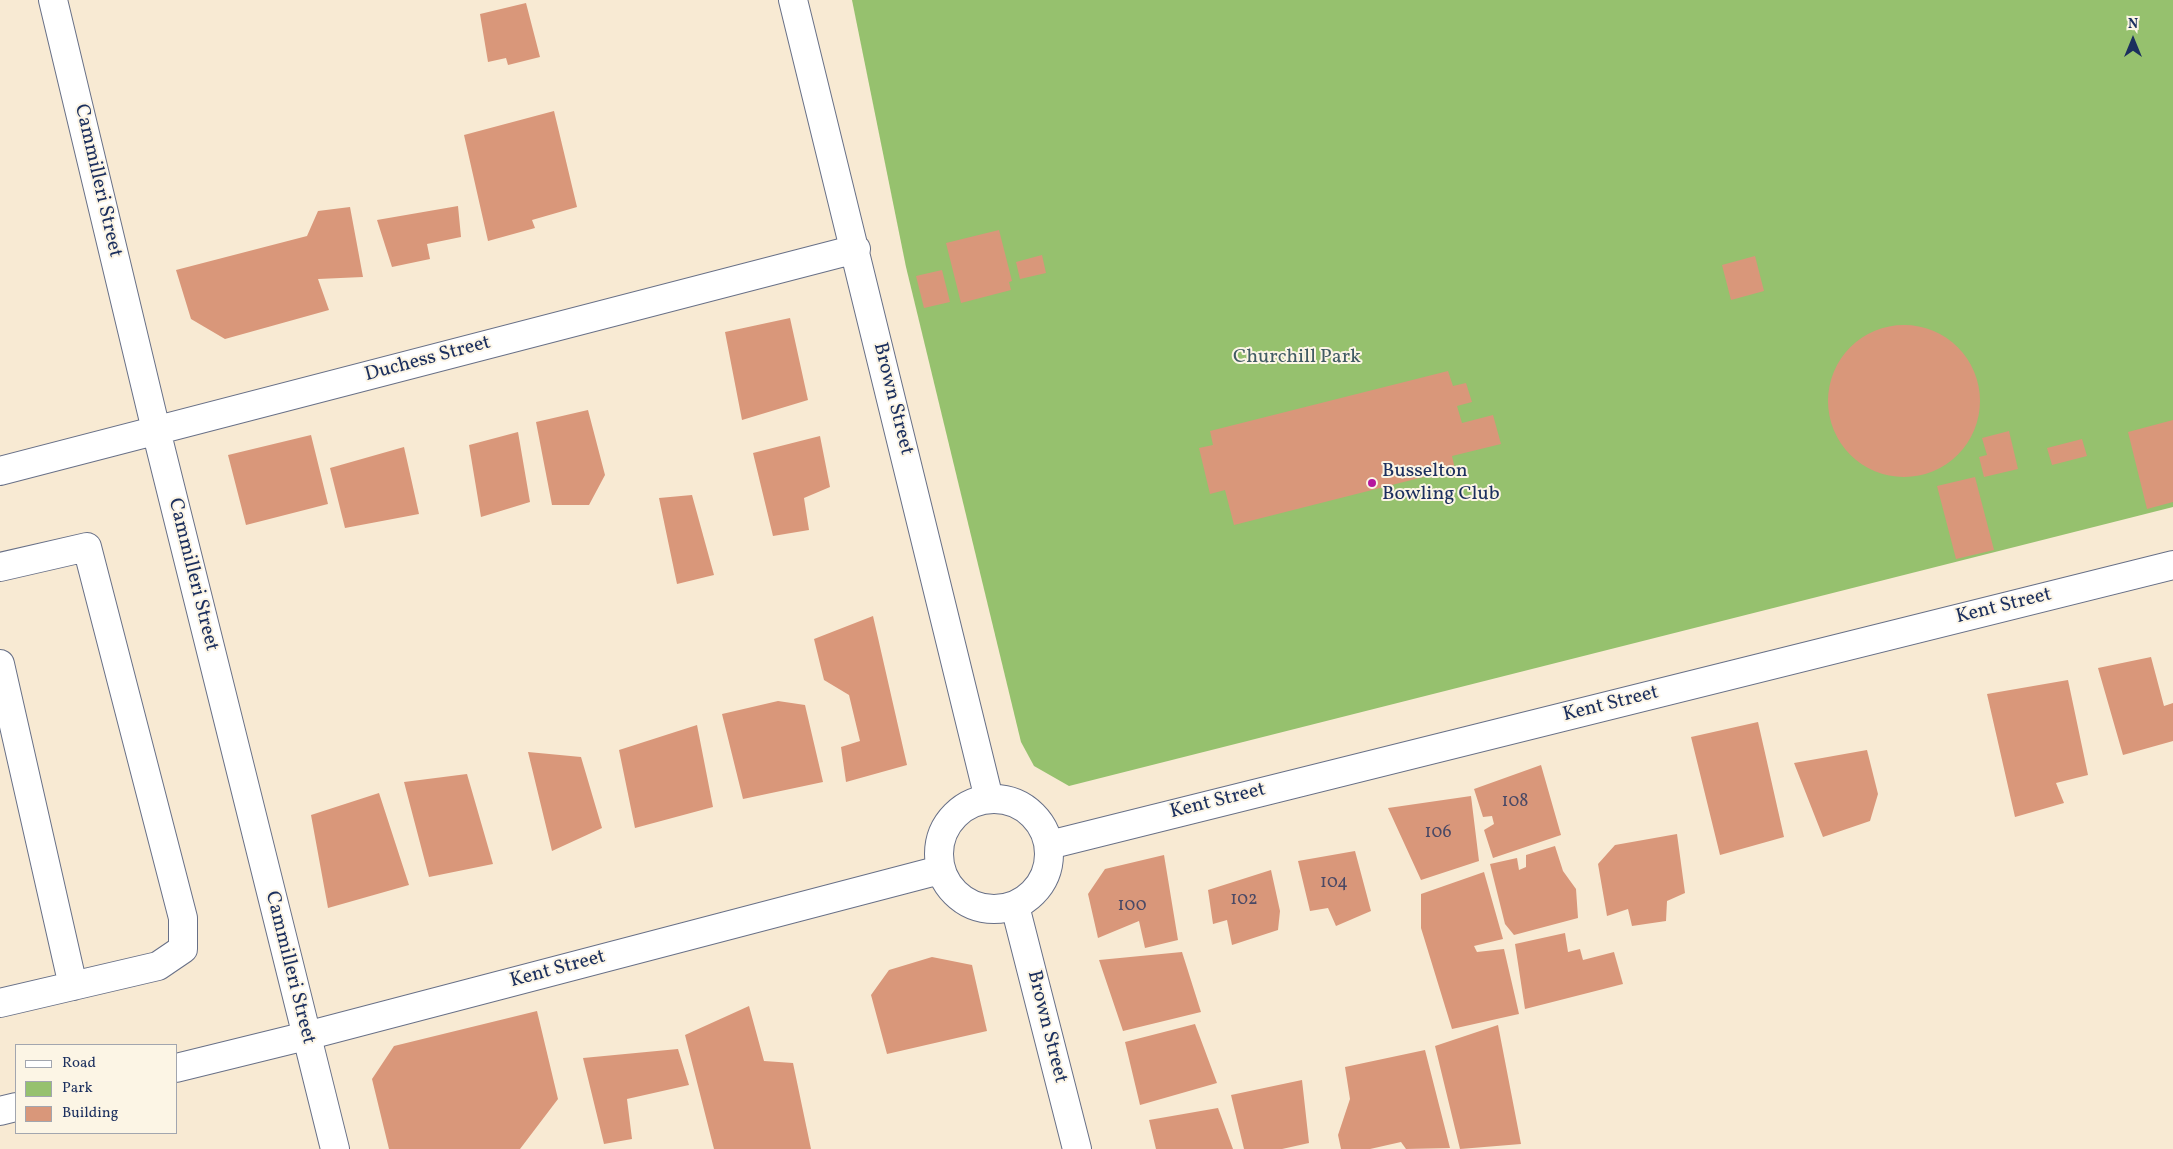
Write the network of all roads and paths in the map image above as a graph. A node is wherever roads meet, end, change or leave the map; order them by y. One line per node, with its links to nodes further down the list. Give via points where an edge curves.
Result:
1 (53, 0): 4 (street, Cammilleri Street)
2 (793, 0): 3 (street, Brown Street)
3 (856, 249): 4 (street, Duchess Street); 9 (street, Brown Street)
4 (156, 430): 5 (street, Duchess Street); 15 (street, Cammilleri Street)
5 (0, 472)
6 (2173, 565): 10 (street, Kent Street)
7 (0, 567): 13 (street, via 87,547 183,918 183,949 158,966)
8 (0, 664): 13 (street)
9 (990, 799): 10 (street, via 1009,801 1030,812 1042,826); 11 (street, via 971,804 955,814 944,830 938,851)
10 (1049, 845): 12 (street, via 1049,864 1043,880 1031,896)
11 (940, 870): 12 (street, via 949,887 963,901 996,910); 15 (street, Kent Street)
12 (1015, 906): 20 (street, Brown Street)
13 (73, 986): 14 (street)
14 (0, 1003)
15 (306, 1036): 16 (street, Kent Street); 19 (street, Cammilleri Street)
16 (178, 1068)
17 (15, 1106): 18 (street)
18 (0, 1110)
19 (334, 1149)
20 (1077, 1149)

